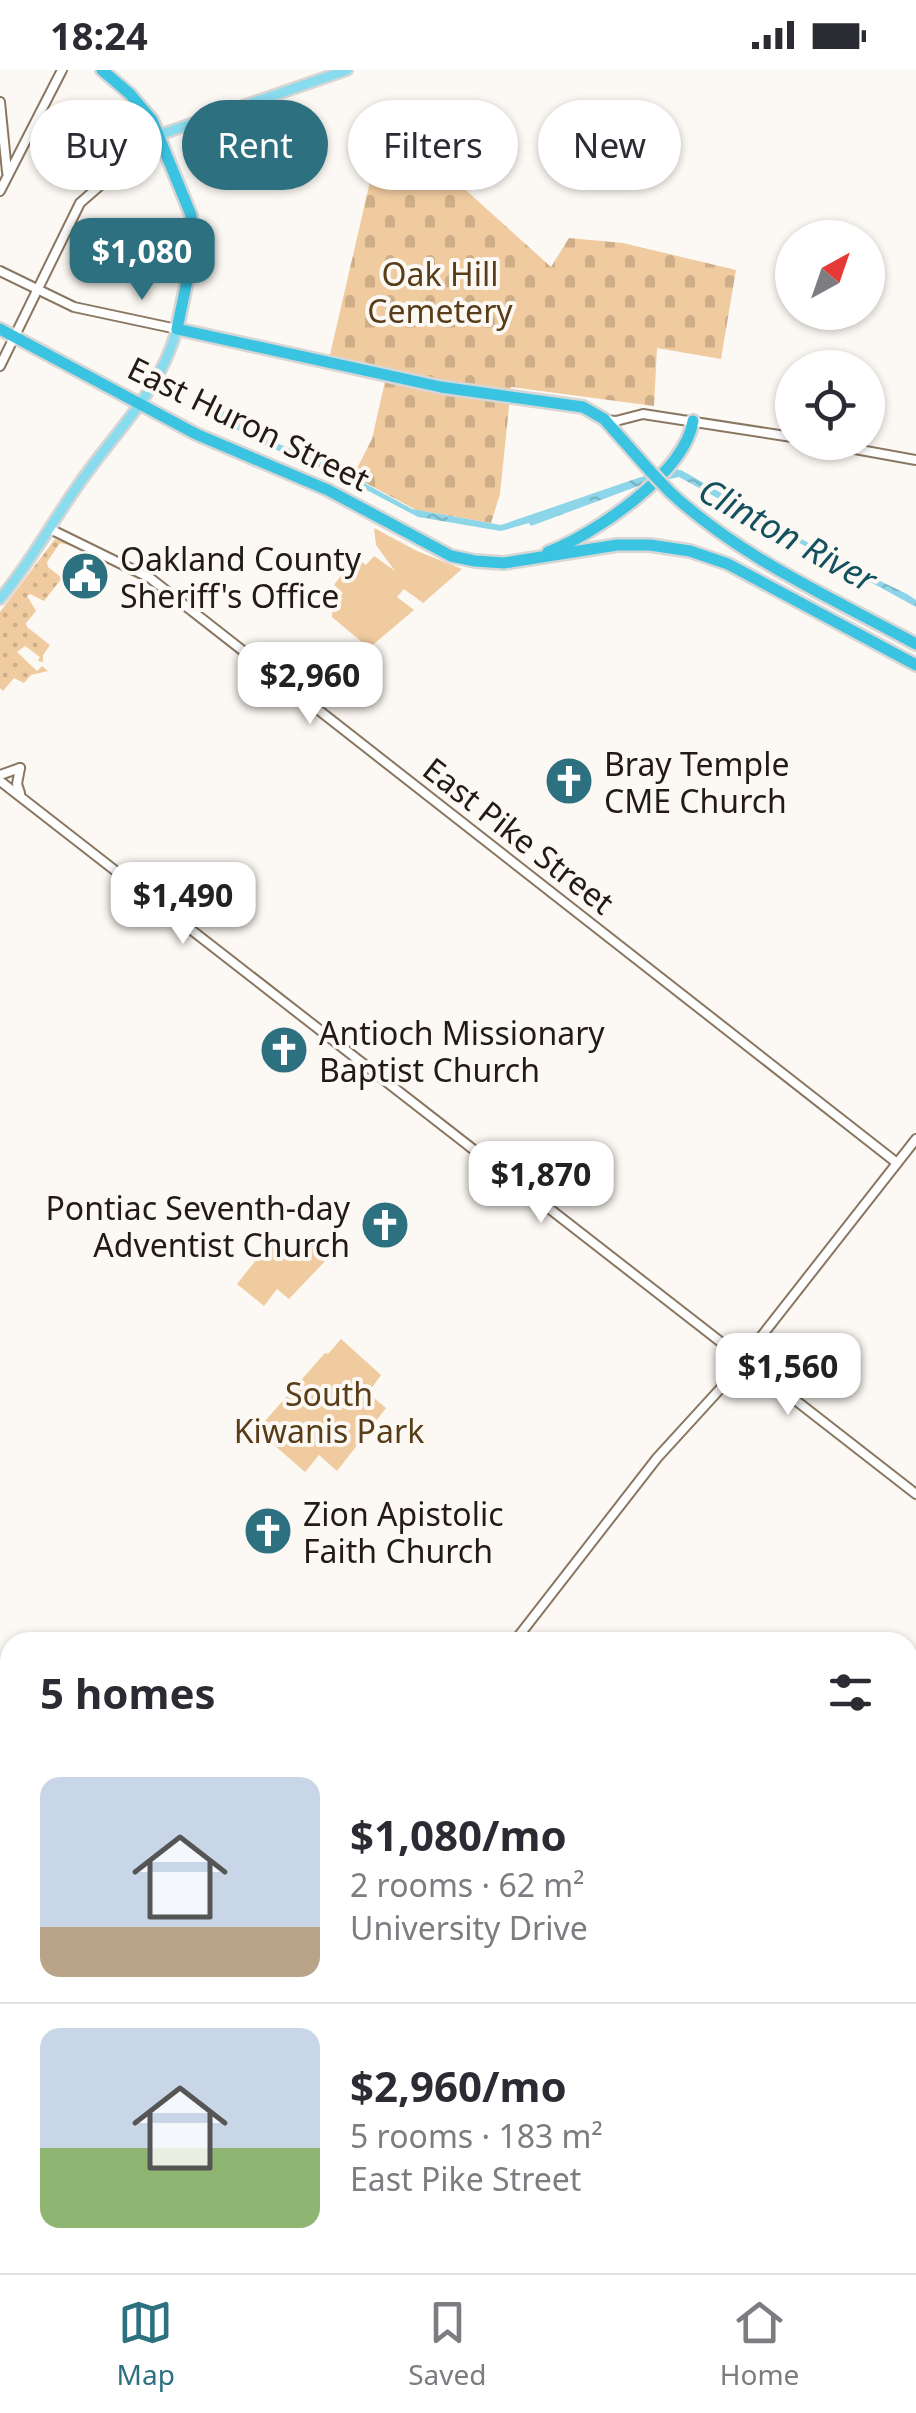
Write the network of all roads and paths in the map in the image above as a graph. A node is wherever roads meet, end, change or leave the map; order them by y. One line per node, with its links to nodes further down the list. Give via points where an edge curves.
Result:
1 (62, 70): 8 (main road)
2 (102, 70): 4 (highway)
3 (347, 70): 6 (main road)
4 (134, 100)
5 (0, 102): 8 (main road)
6 (162, 134)
7 (162, 143): 13 (highway, via 193,236)
8 (6, 178): 10 (main road)
9 (95, 190): 12 (main road, via 80,203)
10 (0, 191)
11 (0, 271): 12 (main road)
12 (37, 289): 13 (main road, via 74,306); 15 (main road)
13 (176, 329): 17 (main road); 18 (highway, via 441,387 572,404)
14 (0, 330): 15 (highway, East Huron Street)
15 (14, 336): 16 (main road); 17 (highway, East Huron Street)
16 (0, 366)
17 (142, 403): 24 (main road); 25 (highway, East Huron Street, via 440,551 475,561)
18 (604, 419): 19 (main road, via 644,414); 23 (highway)
19 (693, 421): 20 (main road); 23 (highway, via 689,440)
20 (775, 434)
21 (885, 454): 22 (main road)
22 (916, 460)
23 (657, 471): 25 (highway, bridge, via 624,510); 28 (highway, bridge, via 670,492 712,528)
24 (50, 529): 26 (main road); 34 (main road, East Pike Street, via 153,581)
25 (530, 559): 27 (highway, via 616,545 676,548 728,564)
26 (2, 592)
27 (838, 622): 29 (highway); 30 (highway)
28 (916, 644)
29 (916, 665)
30 (916, 674)
31 (0, 778): 32 (main road); 32 (main road, via 20,768)
32 (22, 798): 35 (main road)
33 (916, 1139): 34 (main road)
34 (897, 1163): 35 (main road)
35 (743, 1361): 36 (main road); 37 (main road, via 657,1458)
36 (916, 1494)
37 (522, 1632)

